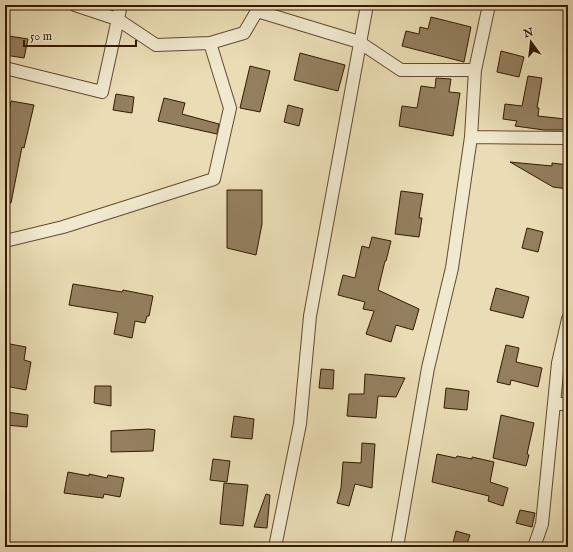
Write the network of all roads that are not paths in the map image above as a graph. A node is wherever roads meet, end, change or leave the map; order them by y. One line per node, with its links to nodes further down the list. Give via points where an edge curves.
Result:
1 (75, 5): 6 (street)
2 (121, 5): 6 (street)
3 (367, 5): 7 (street)
4 (489, 5): 10 (street)
5 (256, 8): 7 (street); 8 (street, via 244,33)
6 (117, 19): 8 (street, via 156,44); 9 (street, via 102,92)
7 (359, 42): 10 (street, via 401,70); 17 (street, via 310,316 300,424)
8 (210, 43): 13 (street, via 230,108 214,179 63,227)
9 (5, 68)
10 (475, 70): 11 (street)
11 (471, 137): 12 (street); 18 (street, via 452,268 428,368)
12 (568, 138)
13 (5, 241)
14 (568, 319): 15 (street, via 558,363)
15 (554, 404): 16 (street); 19 (street, via 542,524)
16 (568, 404)
17 (275, 547)
18 (397, 547)
19 (534, 547)

